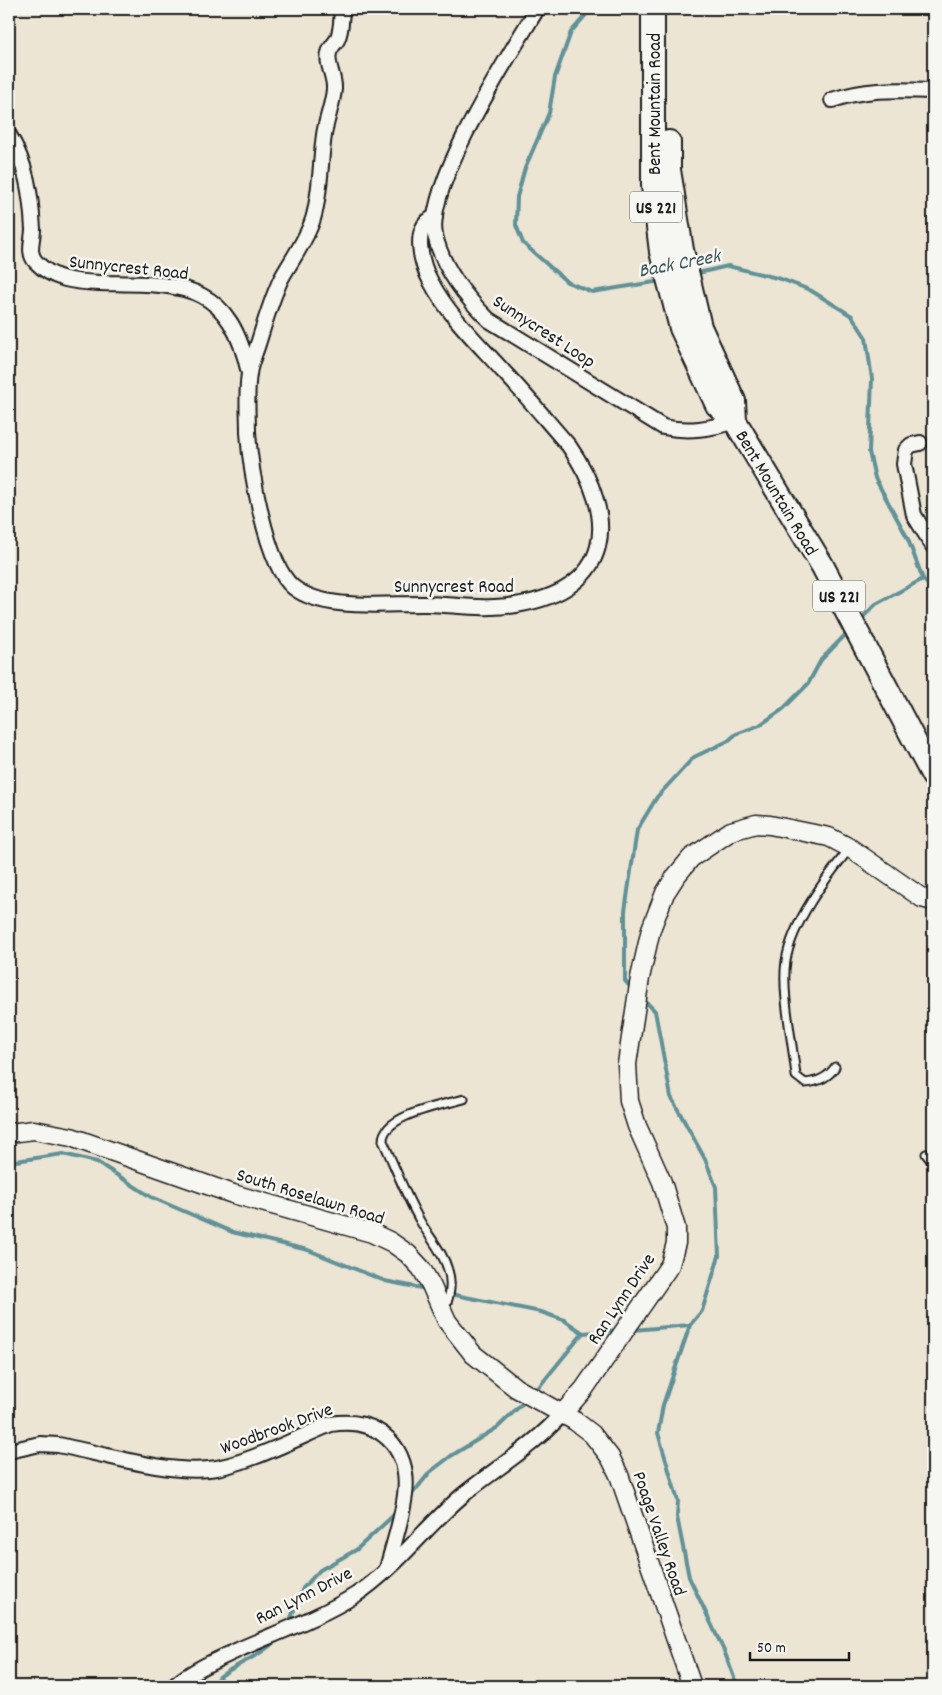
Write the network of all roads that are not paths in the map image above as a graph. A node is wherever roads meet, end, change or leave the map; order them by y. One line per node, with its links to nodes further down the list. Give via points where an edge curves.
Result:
1 (342, 9): 9 (street, Sunnycrest Road, via 338,38 328,60 335,83 324,135 313,219 281,280)
2 (536, 9): 8 (street, Sunnycrest Loop, via 479,108 452,163 441,188)
3 (653, 9): 10 (main road, Bent Mountain Road / US 221, via 654,186 661,252 681,328)
4 (668, 9): 10 (main road, Bent Mountain Road / US 221, via 669,170 682,250 700,327)
5 (933, 91): 6 (street, via 872,90)
6 (832, 100)
7 (9, 135): 9 (street, Sunnycrest Road, via 25,168 29,187 34,261 58,277 74,282 174,286 205,296 216,304 229,324)
8 (435, 217): 9 (street, Sunnycrest Road, via 424,226 420,250 432,284 450,310 569,446 591,482 600,538 590,567 573,585 532,602 480,608 335,602 301,592 284,577 257,496 248,431); 11 (street, Sunnycrest Loop, via 435,234 440,250 460,288 474,306 509,334 663,427 703,430)
9 (249, 374)
10 (721, 394): 11 (main road, Bent Mountain Road / US 221, via 734,401)
11 (735, 421): 14 (main road, Bent Mountain Road / US 221, via 822,564)
12 (920, 443): 13 (street, via 906,450 904,464 914,515)
13 (933, 546)
14 (933, 776)
15 (850, 848): 16 (street, Ran Lynn Drive, via 922,898); 17 (lane, via 816,891 789,945 786,961 796,1076 805,1083 815,1083); 23 (street, Ran Lynn Drive, via 808,831 770,825 743,827 730,831 691,858 665,893 651,929 640,978 627,1064 627,1085 637,1126 671,1209 676,1228 674,1254 670,1265 584,1389)
16 (933, 901)
17 (835, 1067)
18 (464, 1099): 22 (lane, via 403,1118 390,1124 383,1135 405,1192 449,1272 450,1288)
19 (9, 1133): 22 (street, South Roselawn Road, via 34,1130 71,1137 233,1194 372,1233 408,1254 421,1268)
20 (926, 1154): 21 (lane)
21 (933, 1163)
22 (443, 1313): 23 (street, South Roselawn Road, via 456,1335 492,1371)
23 (562, 1413): 25 (street, Ran Lynn Drive, via 534,1440 456,1501); 27 (street, Poage Valley Road, via 601,1443 620,1475)
24 (9, 1451): 25 (street, Woodbrook Drive, via 40,1444 58,1445 173,1468 209,1469 229,1465 331,1424 352,1422 372,1427 384,1434 397,1450 406,1479)
25 (387, 1569): 26 (street, Ran Lynn Drive, via 357,1593 203,1666)
26 (174, 1686)
27 (692, 1686)

